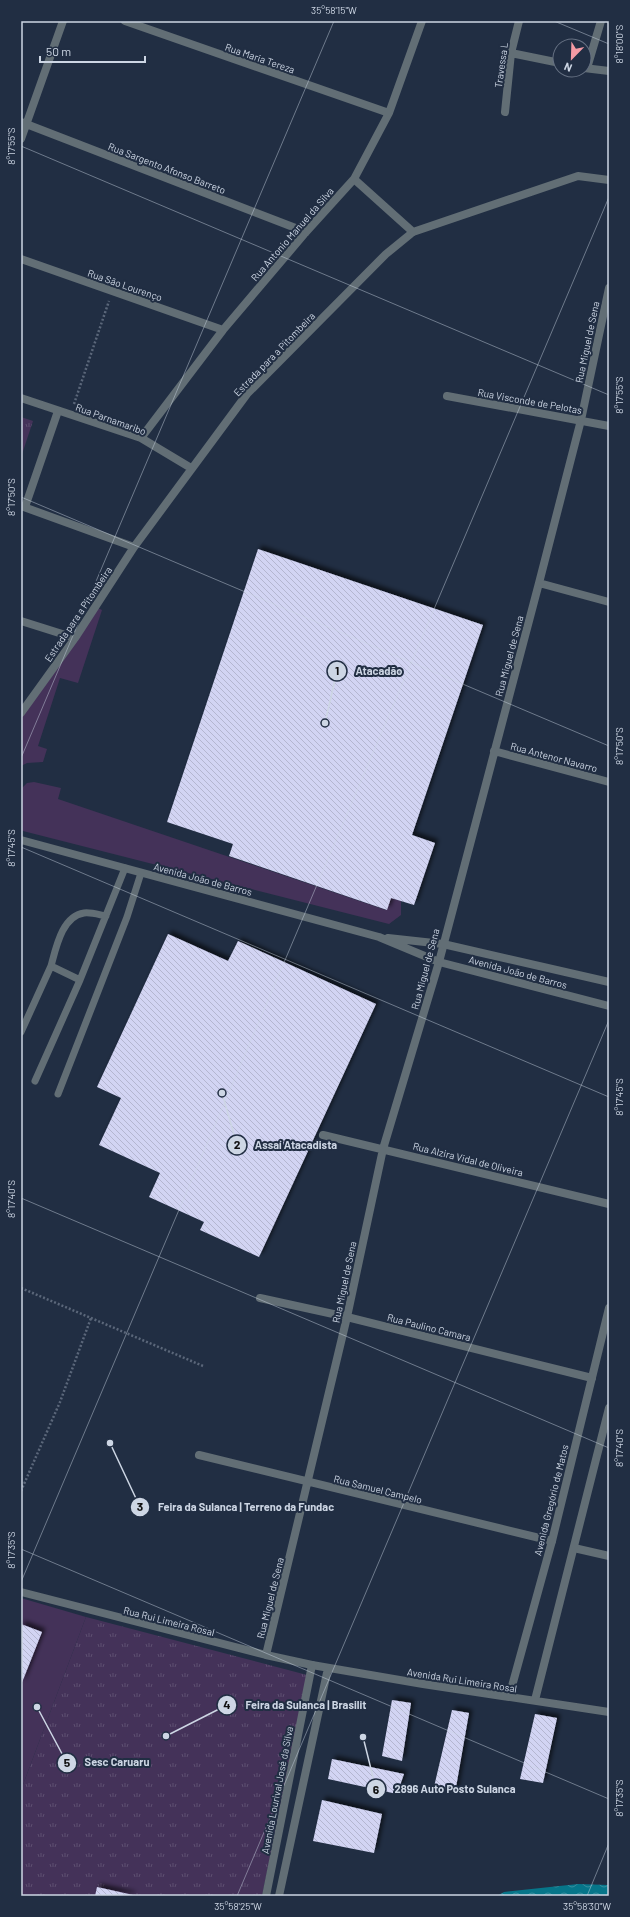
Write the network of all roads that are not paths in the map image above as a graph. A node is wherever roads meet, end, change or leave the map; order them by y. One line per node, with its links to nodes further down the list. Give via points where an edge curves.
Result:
1 (63, 21): 13 (street)
2 (125, 21): 12 (street, Rua Maria Tereza)
3 (422, 21): 12 (street, Rua Antonio Manuel da Silva)
4 (519, 21): 7 (street, Travessa L)
5 (601, 21): 6 (street)
6 (592, 49)
7 (510, 53): 8 (street); 11 (street, Travessa L)
8 (552, 61)
9 (592, 69): 10 (street)
10 (609, 71)
11 (505, 112)
12 (389, 113): 15 (street, Rua Antonio Manuel da Silva)
13 (24, 123): 14 (street); 17 (street, Rua Sargento Afonso Barreto)
14 (21, 139)
15 (354, 179): 17 (street, Rua Antonio Manuel da Silva); 18 (street)
16 (609, 180): 18 (street, Estrada para a Pitombeira, via 578,176)
17 (306, 232): 21 (street, Rua Antonio Manuel da Silva)
18 (413, 232): 28 (street, Estrada para a Pitombeira, via 386,254 247,394)
19 (21, 259): 21 (street, Rua São Lourenço)
20 (609, 288): 25 (street, Rua Miguel de Sena)
21 (223, 330): 27 (street, Rua Antonio Manuel da Silva)
22 (447, 396): 25 (street, Rua Visconde de Pelotas)
23 (21, 398): 24 (street, Rua Parnamaribo)
24 (58, 411): 27 (street, Rua Parnamaribo); 29 (street)
25 (581, 420): 26 (street, Rua Visconde de Pelotas); 31 (street, Rua Miguel de Sena)
26 (609, 426)
27 (141, 438): 28 (street, Rua Parnamaribo)
28 (191, 468): 30 (street, Estrada para a Pitombeira)
29 (23, 506): 30 (street)
30 (134, 547): 34 (street, Estrada para a Pitombeira)
31 (539, 583): 32 (street); 36 (street, Rua Miguel de Sena)
32 (609, 602)
33 (21, 621): 34 (street)
34 (75, 638): 35 (street, Estrada para a Pitombeira)
35 (21, 713)
36 (494, 751): 37 (street, Rua Antenor Navarro); 43 (street, Rua Miguel de Sena)
37 (609, 782)
38 (21, 840): 39 (street, Avenida João de Barros)
39 (125, 868): 40 (street, Avenida João de Barros); 41 (lane)
40 (141, 872): 42 (street, Avenida João de Barros); 51 (lane, via 127,917)
41 (106, 916): 45 (lane, via 86,912 77,915 60,935); 46 (lane)
42 (379, 936): 43 (street, Avenida João de Barros); 44 (street, Avenida João de Barros)
43 (443, 944): 44 (street, Rua Miguel de Sena); 47 (street, Avenida João de Barros)
44 (439, 962): 48 (street, Avenida João de Barros); 53 (street, Rua Miguel de Sena)
45 (51, 966): 46 (lane); 49 (lane)
46 (80, 980): 50 (lane)
47 (609, 982)
48 (609, 1006)
49 (21, 1032)
50 (35, 1081)
51 (58, 1094)
52 (323, 1135): 53 (street, Rua Alzira Vidal de Oliveira)
53 (383, 1149): 54 (street, Rua Alzira Vidal de Oliveira); 57 (street, Rua Miguel de Sena)
54 (609, 1204)
55 (260, 1298): 57 (street, Rua Paulino Camara)
56 (609, 1308): 58 (street, Avenida Gregório de Matos)
57 (347, 1317): 58 (street, Rua Paulino Camara); 61 (street, Rua Miguel de Sena)
58 (592, 1378): 62 (street, Avenida Gregório de Matos)
59 (609, 1408): 63 (street)
60 (199, 1455): 61 (street, Rua Samuel Campelo)
61 (308, 1482): 62 (street, Rua Samuel Campelo); 66 (street, Rua Miguel de Sena)
62 (552, 1541): 69 (street, Avenida Gregório de Matos)
63 (574, 1548): 64 (street); 70 (street)
64 (609, 1556)
65 (21, 1592): 66 (street, Rua Rui Limeira Rosal)
66 (266, 1655): 67 (street, Rua Rui Limeira Rosal)
67 (312, 1665): 68 (street, Avenida Rui Limeira Rosal); 72 (street, Avenida Lourival José da Silva)
68 (328, 1668): 69 (street, Avenida Rui Limeira Rosal); 73 (street)
69 (509, 1697): 70 (street, Avenida Rui Limeira Rosal)
70 (534, 1700): 71 (street, Avenida Rui Limeira Rosal)
71 (609, 1712)
72 (268, 1896)
73 (280, 1896)

